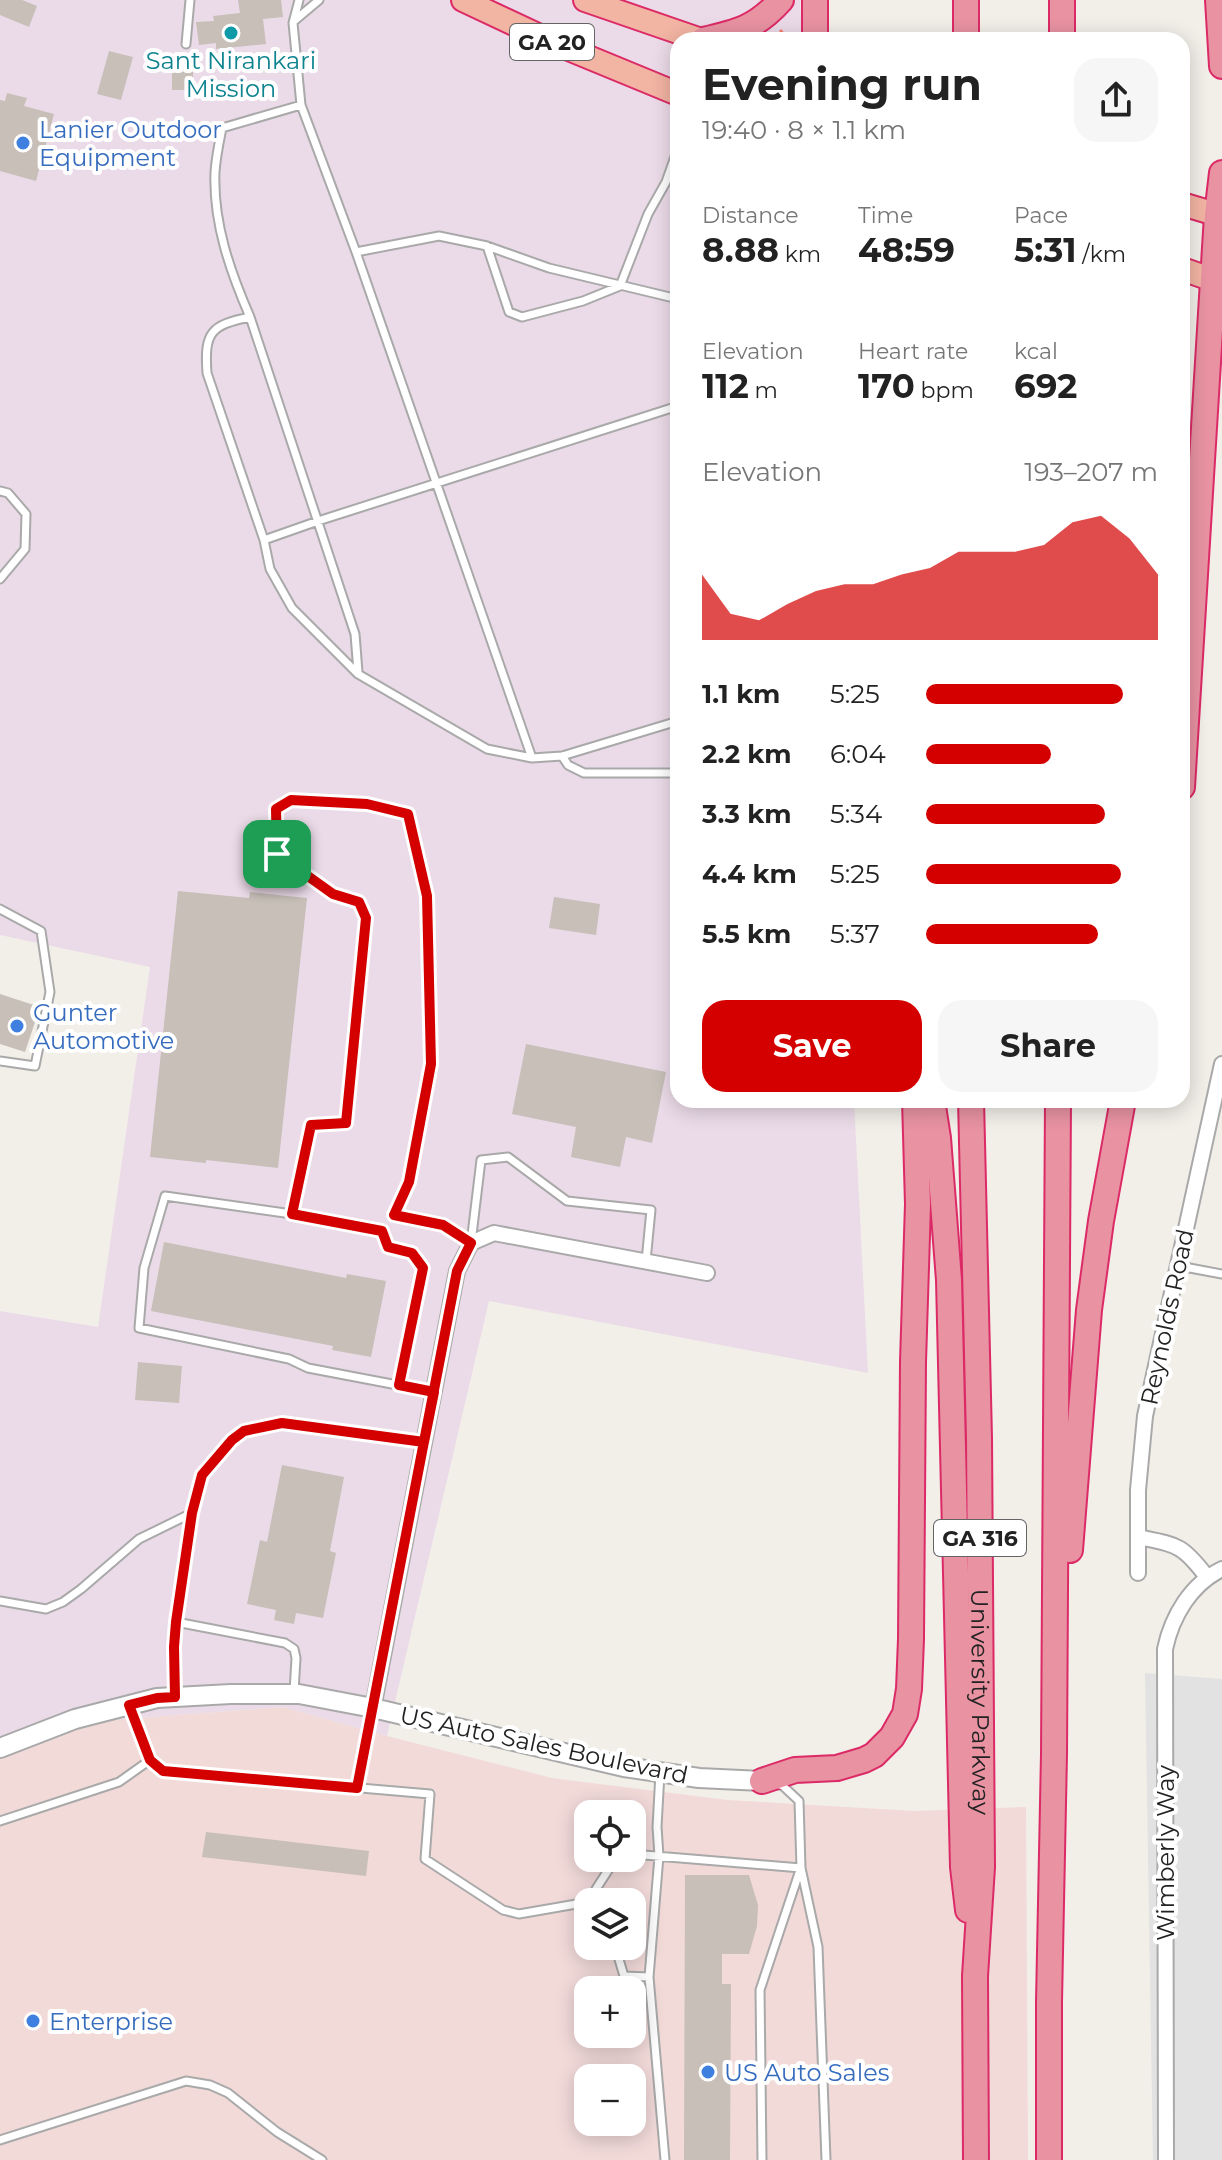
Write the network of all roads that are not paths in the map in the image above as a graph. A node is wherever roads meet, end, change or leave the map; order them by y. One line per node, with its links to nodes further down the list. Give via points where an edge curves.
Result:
1 (190, 0): 17 (lane)
2 (299, 0): 11 (lane)
3 (319, 0): 11 (lane)
4 (463, 0): 19 (highway, GA 20)
5 (585, 0): 12 (highway, GA 20)
6 (781, 0): 13 (highway, via 767,16)
7 (815, 0): 14 (highway)
8 (966, 0): 15 (highway)
9 (1062, 0): 16 (highway)
10 (1218, 0): 18 (highway)
11 (293, 23): 20 (lane)
12 (679, 32)
13 (739, 32)
14 (815, 32)
15 (966, 32)
16 (1062, 32)
17 (186, 44)
18 (1222, 66)
19 (670, 91)
20 (301, 105): 26 (lane); 31 (lane, via 222,128 215,172 218,219 229,269)
21 (670, 171): 29 (lane)
22 (1222, 173): 24 (highway)
23 (1190, 207): 24 (highway)
24 (1220, 216): 28 (highway)
25 (487, 246): 26 (lane, via 439,236); 29 (lane); 29 (lane, via 509,312 522,317)
26 (356, 252): 35 (lane)
27 (1190, 272): 28 (highway)
28 (1218, 282): 34 (highway)
29 (620, 286): 30 (lane)
30 (670, 297)
31 (250, 317): 37 (lane); 38 (lane, via 213,330 205,350 207,373)
32 (1222, 376): 34 (highway)
33 (670, 409): 35 (lane)
34 (1204, 413): 40 (highway)
35 (437, 483): 37 (lane); 44 (lane)
36 (0, 491): 39 (lane, via 26,514 25,549)
37 (318, 521): 38 (lane); 41 (lane, via 355,634)
38 (264, 540): 41 (lane, via 270,569 292,608)
39 (0, 579)
40 (1190, 651)
41 (358, 674): 44 (lane, via 487,749)
42 (670, 723): 43 (lane)
43 (562, 756): 44 (lane); 45 (lane, via 584,773)
44 (532, 758)
45 (670, 773)
46 (0, 909): 47 (lane, via 41,931 50,992 35,1066)
47 (0, 1061)
48 (1222, 1064): 59 (street, Reynolds Road)
49 (915, 1108): 80 (highway, via 911,1639 905,1714 892,1737 864,1760 837,1768 795,1770)
50 (933, 1108): 88 (highway, via 949,1280 963,1867)
51 (971, 1108): 88 (highway, University Parkway / GA 316, via 982,1867)
52 (1058, 1108): 77 (highway, GA 316)
53 (1122, 1108): 77 (highway, via 1089,1310)
54 (292, 1214): 55 (lane, via 311,1125 346,1123 366,918 359,902 333,894 277,854 276,809 291,800 367,804 408,814 427,896 431,1064 409,1182); 56 (lane); 62 (lane, via 165,1196 144,1268 139,1328)
55 (394, 1215): 56 (lane); 57 (lane, via 443,1225)
56 (382, 1231): 62 (lane, via 388,1247 412,1253 423,1268)
57 (471, 1243): 58 (street, via 494,1233); 58 (lane, via 481,1160 508,1157 567,1201 651,1210); 63 (street, via 457,1271)
58 (646, 1261): 60 (street)
59 (1179, 1266): 61 (lane); 66 (street, Reynolds Road, via 1145,1416)
60 (707, 1273)
61 (1222, 1274)
62 (399, 1385): 63 (lane)
63 (434, 1392): 64 (street)
64 (424, 1442): 65 (lane, via 282,1423 244,1431 202,1475); 75 (street)
65 (192, 1513): 70 (lane, via 139,1539 63,1602 46,1609); 71 (lane)
66 (1138, 1537): 68 (street, Reynolds Road); 69 (street, via 1176,1545)
67 (1222, 1569): 69 (street, Wimberly Way)
68 (1138, 1573)
69 (1207, 1577): 97 (street, Wimberly Way, via 1177,1614 1165,1649)
70 (0, 1601)
71 (176, 1622): 72 (lane, via 285,1643 296,1658); 73 (lane)
72 (294, 1694): 73 (street, US Auto Sales Boulevard); 75 (street, US Auto Sales Boulevard)
73 (175, 1697): 74 (street, US Auto Sales Boulevard)
74 (129, 1705): 76 (street, US Auto Sales Boulevard); 78 (lane)
75 (373, 1708): 79 (street, US Auto Sales Boulevard); 81 (lane)
76 (0, 1748)
77 (1054, 1754): 96 (highway, GA 316)
78 (150, 1760): 81 (lane, via 163,1771); 82 (lane, via 119,1782)
79 (660, 1773): 80 (street, US Auto Sales Boulevard); 84 (lane)
80 (762, 1781): 85 (lane, via 783,1786 799,1801)
81 (357, 1788): 86 (lane, via 430,1794 425,1859 503,1910 519,1914)
82 (0, 1821)
83 (646, 1855): 84 (lane)
84 (659, 1856): 85 (lane); 89 (lane)
85 (801, 1868): 93 (lane, via 760,1990); 94 (lane, via 818,1947)
86 (574, 1904)
87 (619, 1960): 89 (lane, via 624,1976)
88 (975, 1976): 95 (highway, University Parkway / GA 316)
89 (649, 1977): 92 (lane)
90 (0, 2140): 91 (lane, via 186,2081 228,2093)
91 (322, 2160)
92 (665, 2160)
93 (762, 2160)
94 (826, 2160)
95 (976, 2160)
96 (1049, 2160)
97 (1166, 2160)

